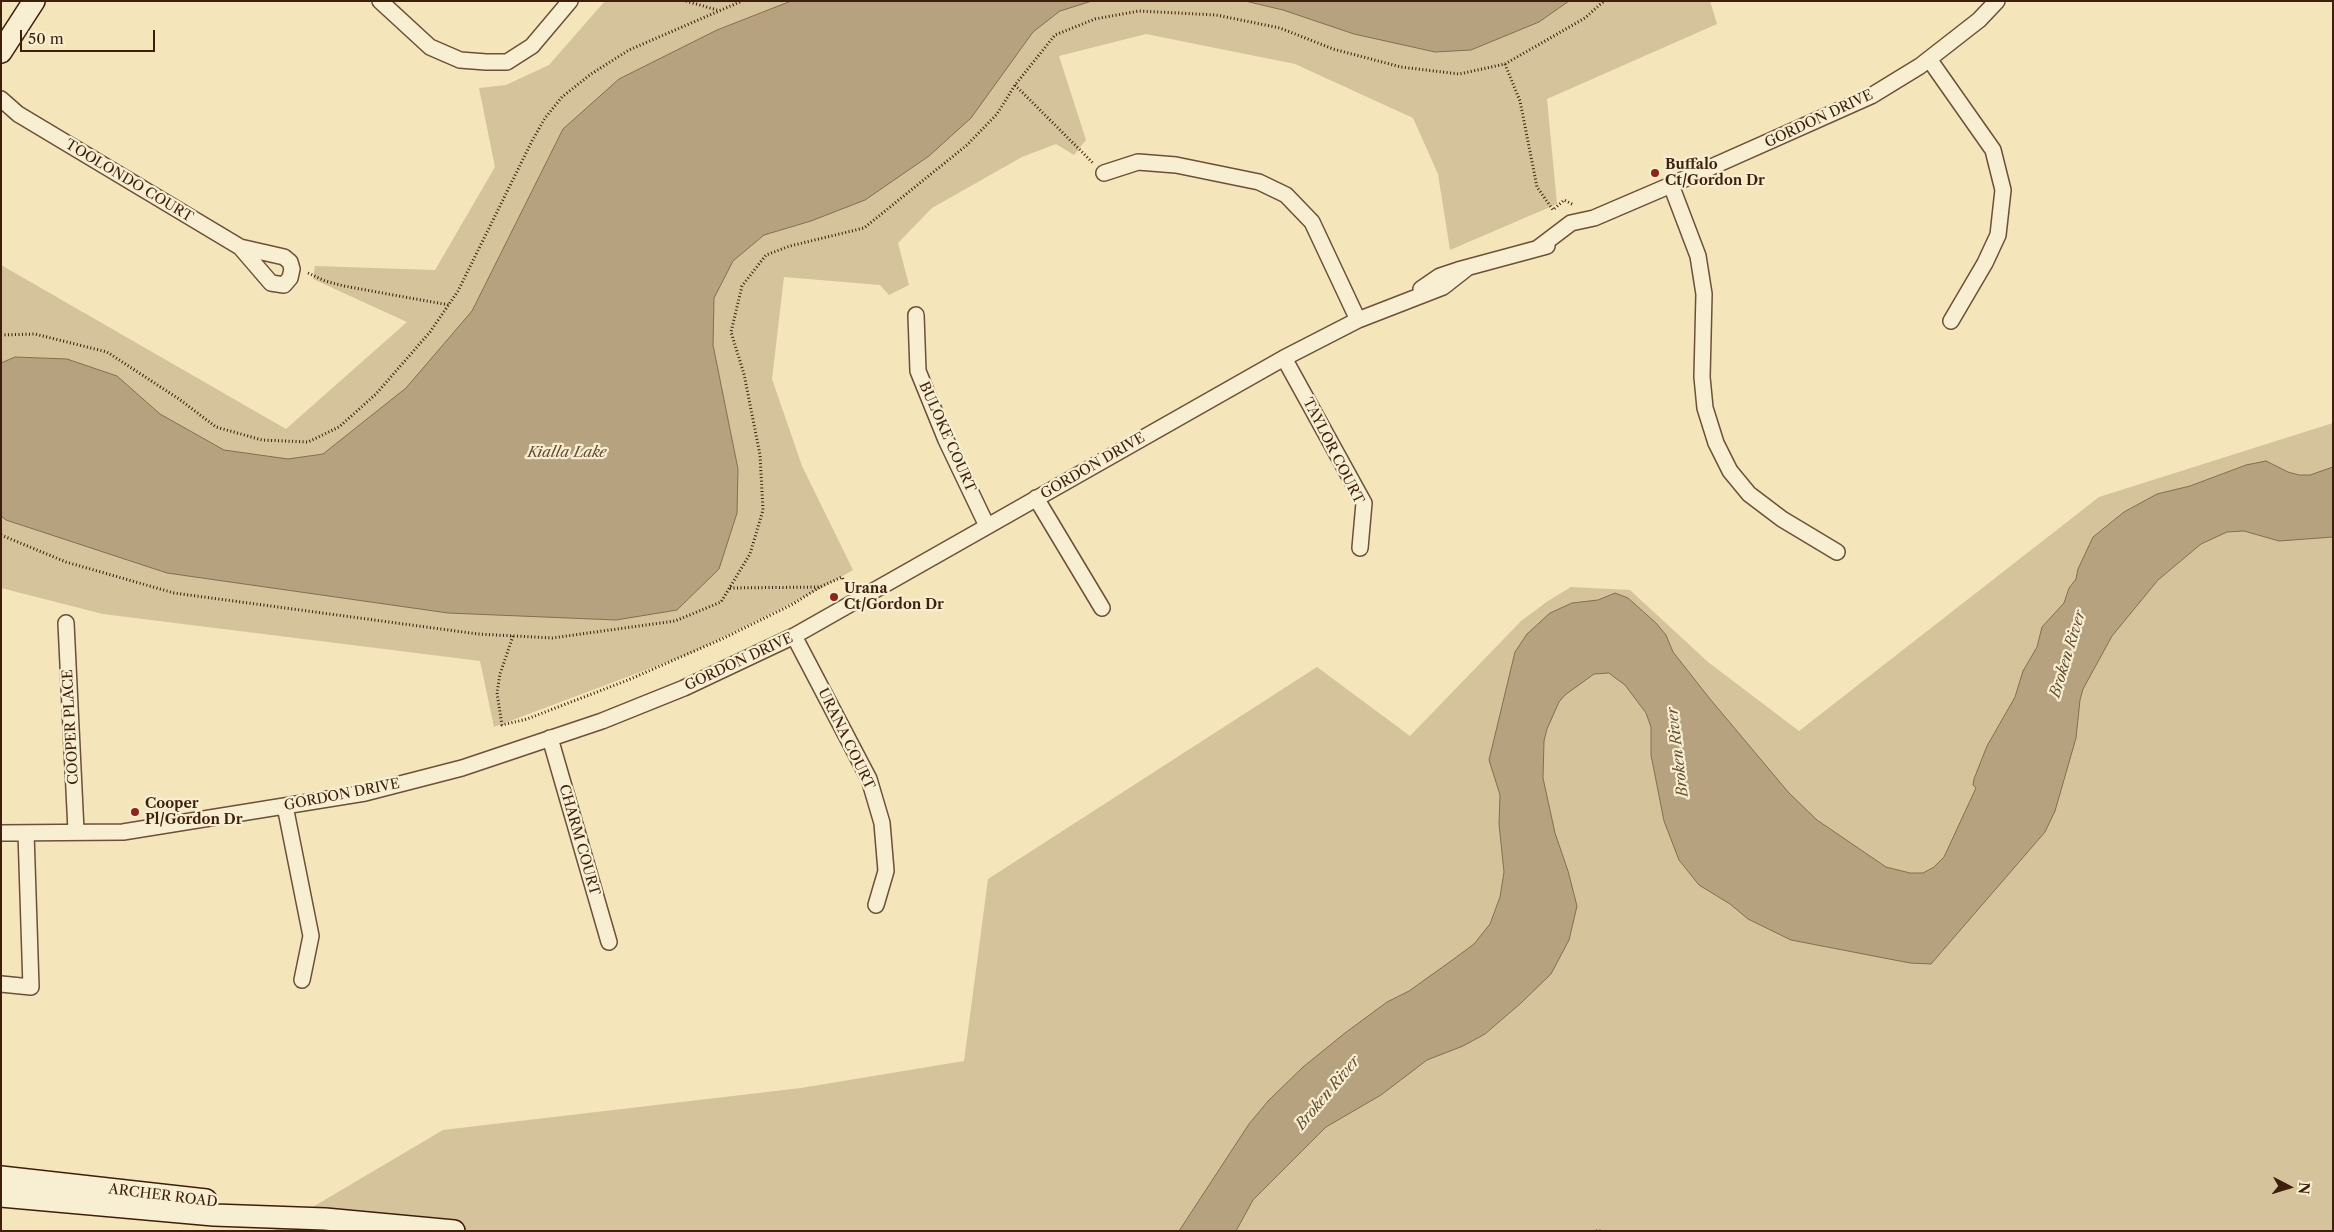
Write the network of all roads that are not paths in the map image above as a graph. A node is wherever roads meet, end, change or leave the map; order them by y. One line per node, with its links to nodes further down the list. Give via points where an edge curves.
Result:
1 (34, 1): 5 (main road)
2 (380, 1): 3 (street, via 430,47 460,60 507,62 532,46)
3 (570, 1)
4 (1997, 1): 6 (street, GORDON DRIVE)
5 (1, 52)
6 (1929, 59): 11 (street, GORDON DRIVE, via 1870,96); 15 (street, via 1993,150 2003,190 1998,235)
7 (1, 99): 9 (street, TOOLONDO COURT)
8 (1, 108): 9 (street, TOOLONDO COURT)
9 (18, 114): 12 (street, TOOLONDO COURT)
10 (1104, 173): 14 (street, via 1138,162 1176,165 1259,182 1286,195 1312,222)
11 (1671, 185): 14 (street, GORDON DRIVE, via 1594,218 1556,245 1466,269 1443,287); 20 (street, via 1698,256 1704,294 1702,377 1705,408 1716,442 1730,471 1749,494 1782,519)
12 (240, 247): 12 (street, TOOLONDO COURT, via 278,255 290,262 290,278 284,285 278,285 265,277)
13 (916, 315): 18 (street, BULOKE COURT, via 918,371)
14 (1358, 320): 16 (street, GORDON DRIVE)
15 (1951, 322)
16 (1284, 358): 17 (street, GORDON DRIVE); 19 (street, TAYLOR COURT, via 1364,503)
17 (1036, 498): 18 (street, GORDON DRIVE); 21 (street)
18 (987, 526): 23 (street, GORDON DRIVE)
19 (1360, 548)
20 (1837, 552)
21 (1102, 608)
22 (66, 623): 26 (street, COOPER PLACE)
23 (794, 636): 24 (street, GORDON DRIVE, via 656,700); 29 (street, URANA COURT, via 869,780 882,824 886,871)
24 (550, 738): 25 (street, GORDON DRIVE, via 462,768 374,791); 30 (street, CHARM COURT)
25 (285, 806): 26 (street, GORDON DRIVE, via 123,832); 31 (street, via 311,936)
26 (76, 831): 28 (street, GORDON DRIVE)
27 (1, 833): 28 (street, GORDON DRIVE)
28 (26, 833): 32 (street, via 31,987)
29 (876, 905)
30 (609, 942)
31 (302, 980)
32 (1, 984)
33 (1, 1178): 35 (main road, ARCHER ROAD, via 200,1199)
34 (1, 1196): 35 (main road, ARCHER ROAD, via 214,1215)
35 (325, 1219): 36 (main road, ARCHER ROAD)
36 (454, 1231)

